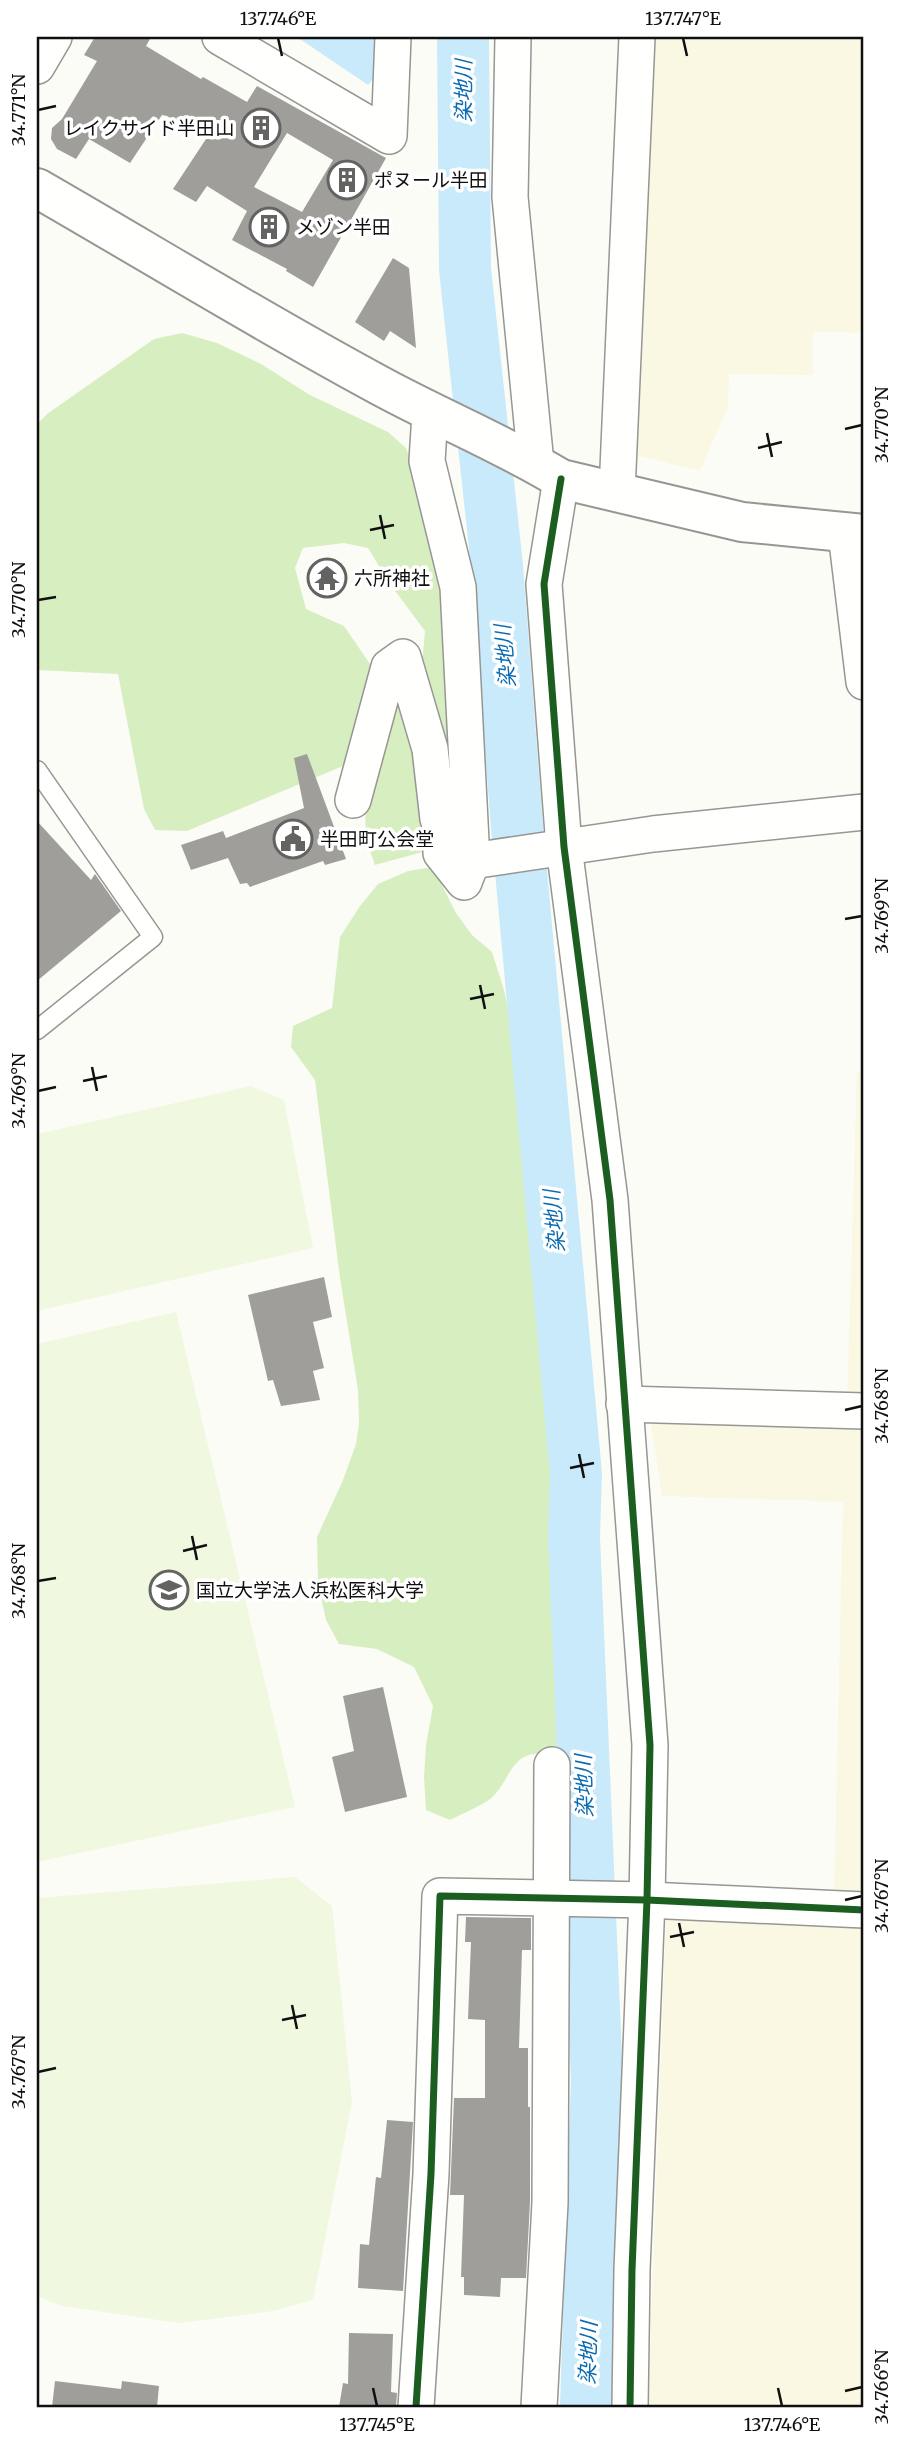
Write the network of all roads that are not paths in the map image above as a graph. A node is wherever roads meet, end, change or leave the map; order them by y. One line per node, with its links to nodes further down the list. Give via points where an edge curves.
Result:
1 (54, 37): 6 (street)
2 (220, 37): 3 (street, via 389,136)
3 (393, 37)
4 (513, 37): 9 (street, via 510,197)
5 (636, 37): 10 (street)
6 (37, 66)
7 (37, 188): 8 (street)
8 (430, 414): 9 (street); 17 (street, via 427,461 458,587)
9 (536, 465): 10 (street); 16 (street)
10 (617, 492): 11 (street, via 742,522)
11 (855, 534): 12 (street)
12 (864, 682)
13 (37, 770): 18 (lane, via 153,937)
14 (353, 800): 17 (street, via 389,667 403,657 430,749 438,818)
15 (864, 812): 16 (street)
16 (559, 848): 17 (street); 19 (street, via 610,1200)
17 (466, 858)
18 (37, 1030)
19 (624, 1404): 20 (street); 23 (street, via 650,1745)
20 (864, 1411)
21 (552, 1765): 22 (street)
22 (551, 1898): 23 (street); 25 (street, via 440,1896 431,2174); 26 (street, via 550,2203)
23 (647, 1900): 24 (street); 27 (street)
24 (864, 1910)
25 (416, 2407)
26 (539, 2407)
27 (630, 2407)

